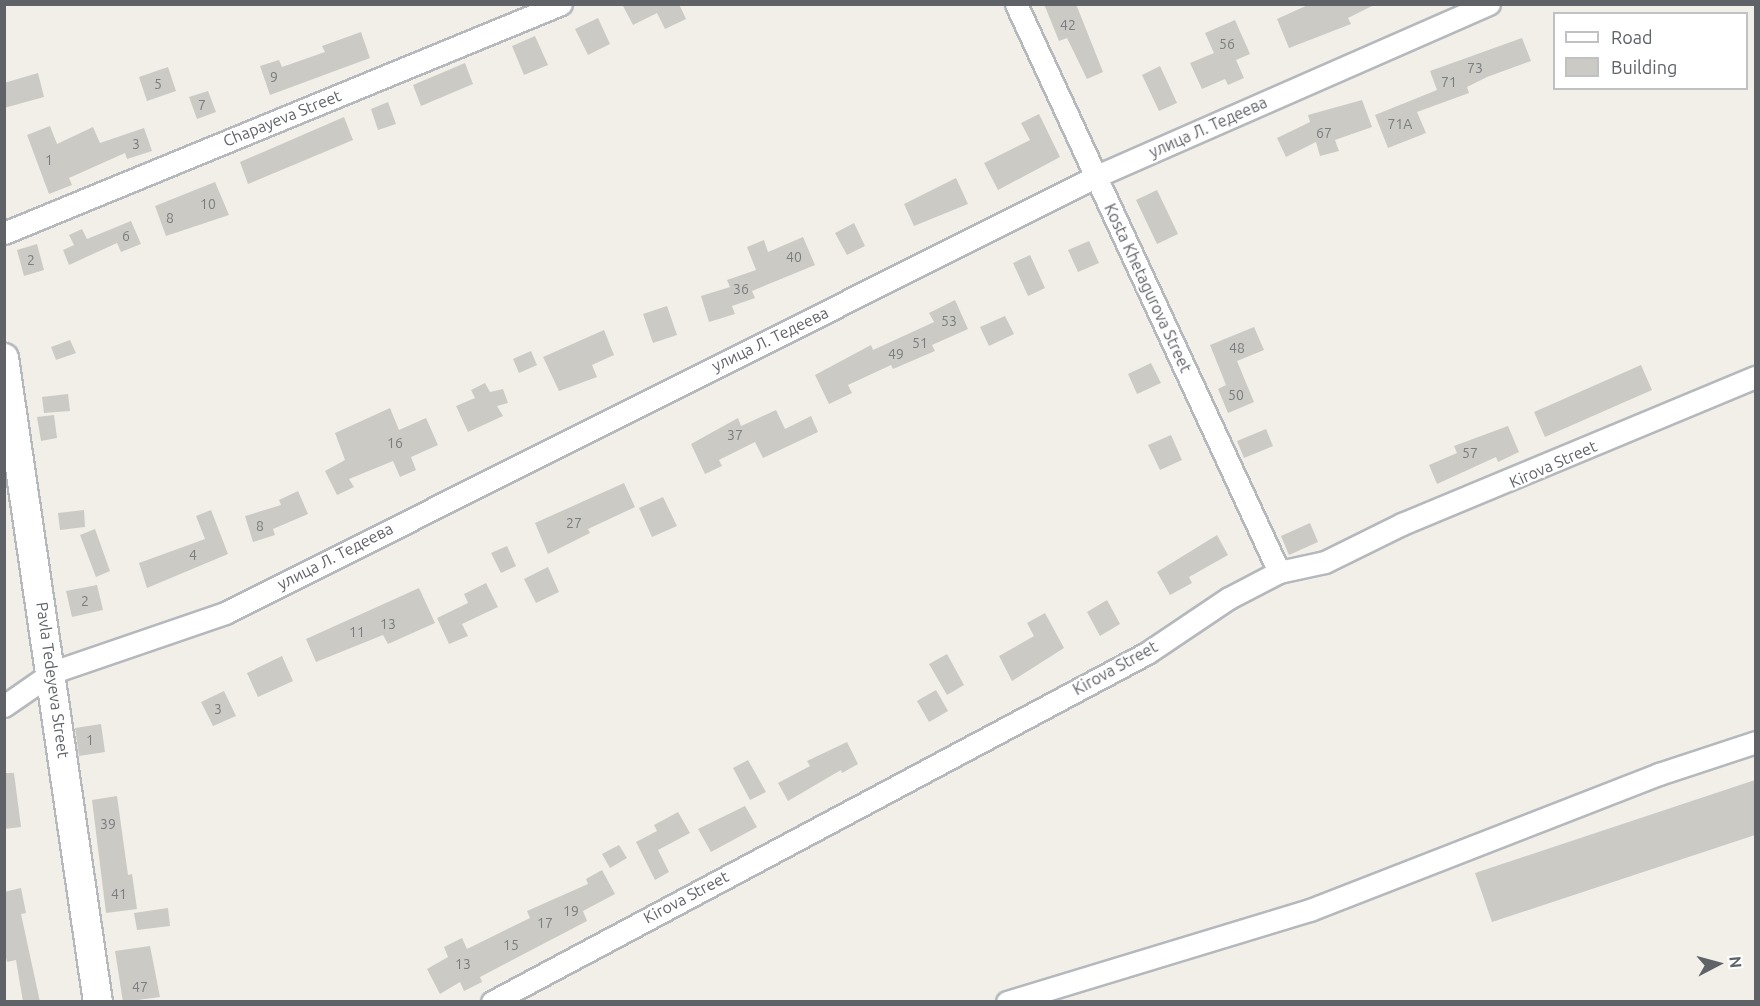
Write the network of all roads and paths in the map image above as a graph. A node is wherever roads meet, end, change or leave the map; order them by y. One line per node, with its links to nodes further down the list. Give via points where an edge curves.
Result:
1 (561, 4): 5 (street, Chapayeva Street)
2 (1016, 4): 4 (street, Kosta Khetagurova Street)
3 (1489, 4): 4 (street, улица Л. Тедеева)
4 (1097, 176): 8 (street, Kosta Khetagurova Street); 9 (street, улица Л. Тедеева, via 225,613)
5 (4, 233)
6 (4, 358): 9 (main road, Pavla Tedeyeva Street)
7 (1755, 377): 8 (street, Kirova Street, via 1402,524 1325,562)
8 (1279, 572): 13 (street, Kirova Street, via 1228,597 1147,653)
9 (53, 672): 10 (street, улица Л. Тедеева); 12 (main road, Pavla Tedeyeva Street)
10 (4, 706)
11 (1755, 742): 14 (street, via 1614,791 1310,910)
12 (98, 1002)
13 (492, 1002)
14 (1007, 1002)

